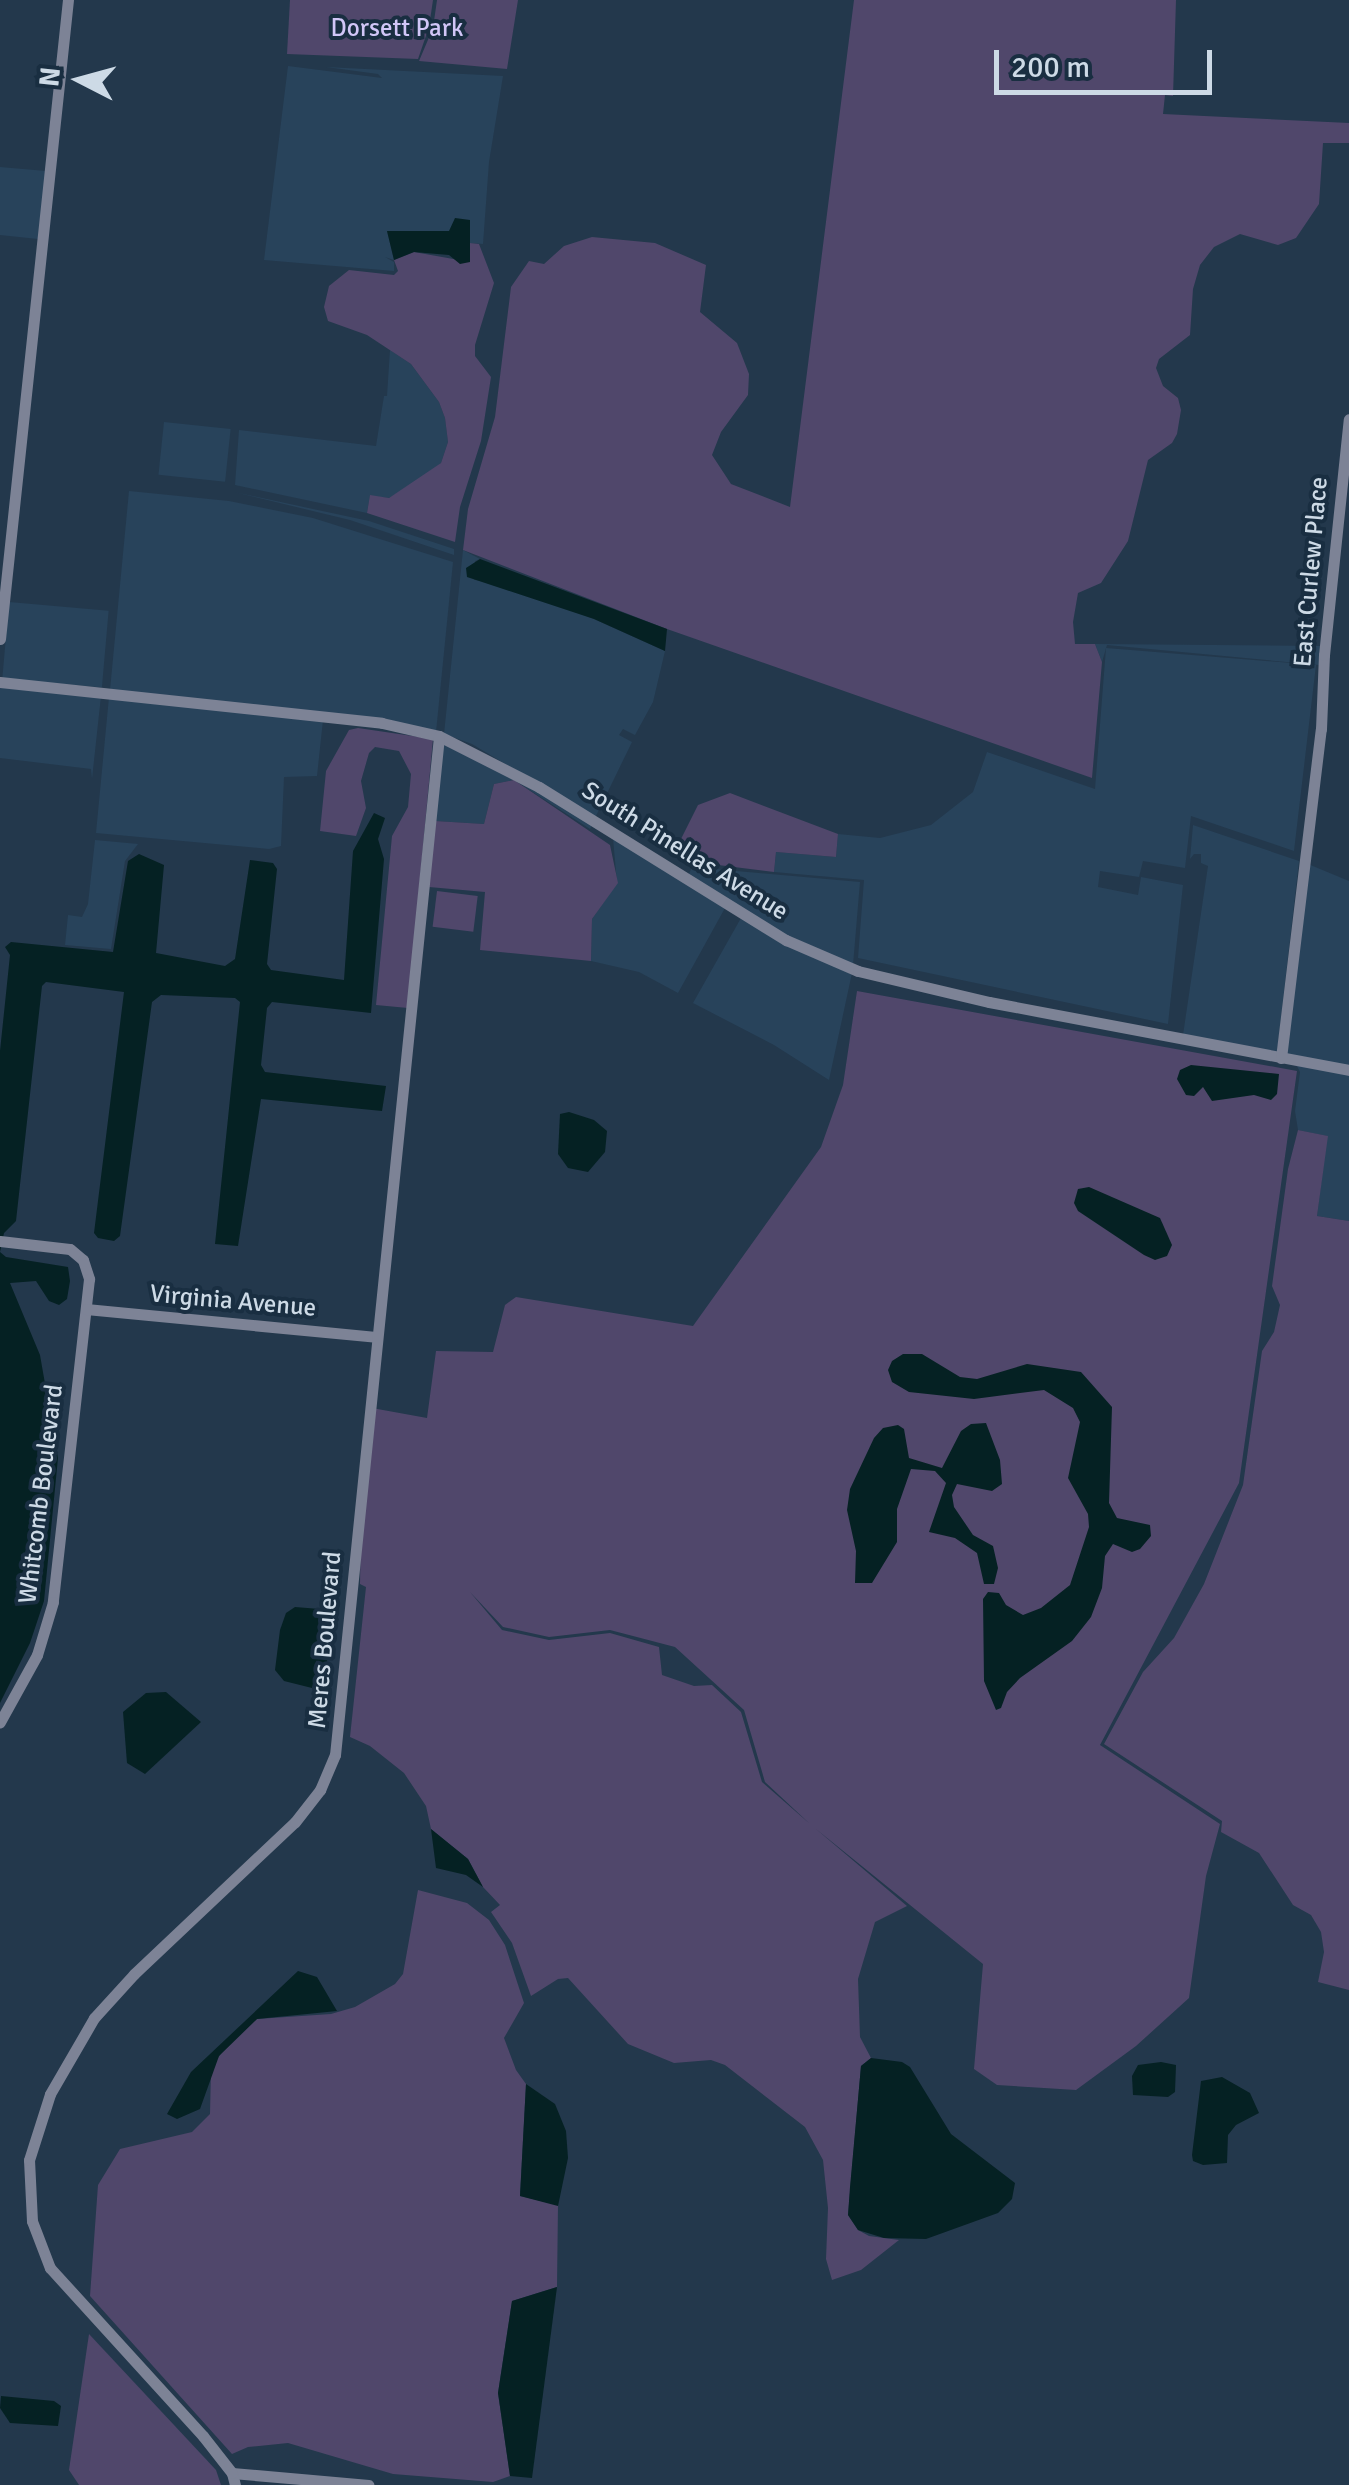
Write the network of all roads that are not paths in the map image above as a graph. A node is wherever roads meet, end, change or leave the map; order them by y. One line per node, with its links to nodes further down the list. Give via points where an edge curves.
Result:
1 (68, 0): 3 (street)
2 (1349, 419): 6 (street, East Curlew Place)
3 (0, 640)
4 (0, 682): 5 (street, South Pinellas Avenue, via 328,716)
5 (439, 736): 6 (street, South Pinellas Avenue, via 486,756 730,907 840,965 988,1002); 10 (street, Meres Boulevard)
6 (1281, 1058): 7 (street, South Pinellas Avenue)
7 (1349, 1070)
8 (2, 1241): 9 (street, Whitcomb Boulevard, via 68,1248 84,1262)
9 (86, 1310): 10 (street, Virginia Avenue); 11 (street, Whitcomb Boulevard, via 53,1602 34,1660)
10 (376, 1337): 12 (street, Meres Boulevard, via 356,1524 356,1588 332,1762 295,1822 94,2018 48,2098 29,2160 32,2221 54,2274)
11 (0, 1722)
12 (234, 2479): 13 (street)
13 (368, 2485)

